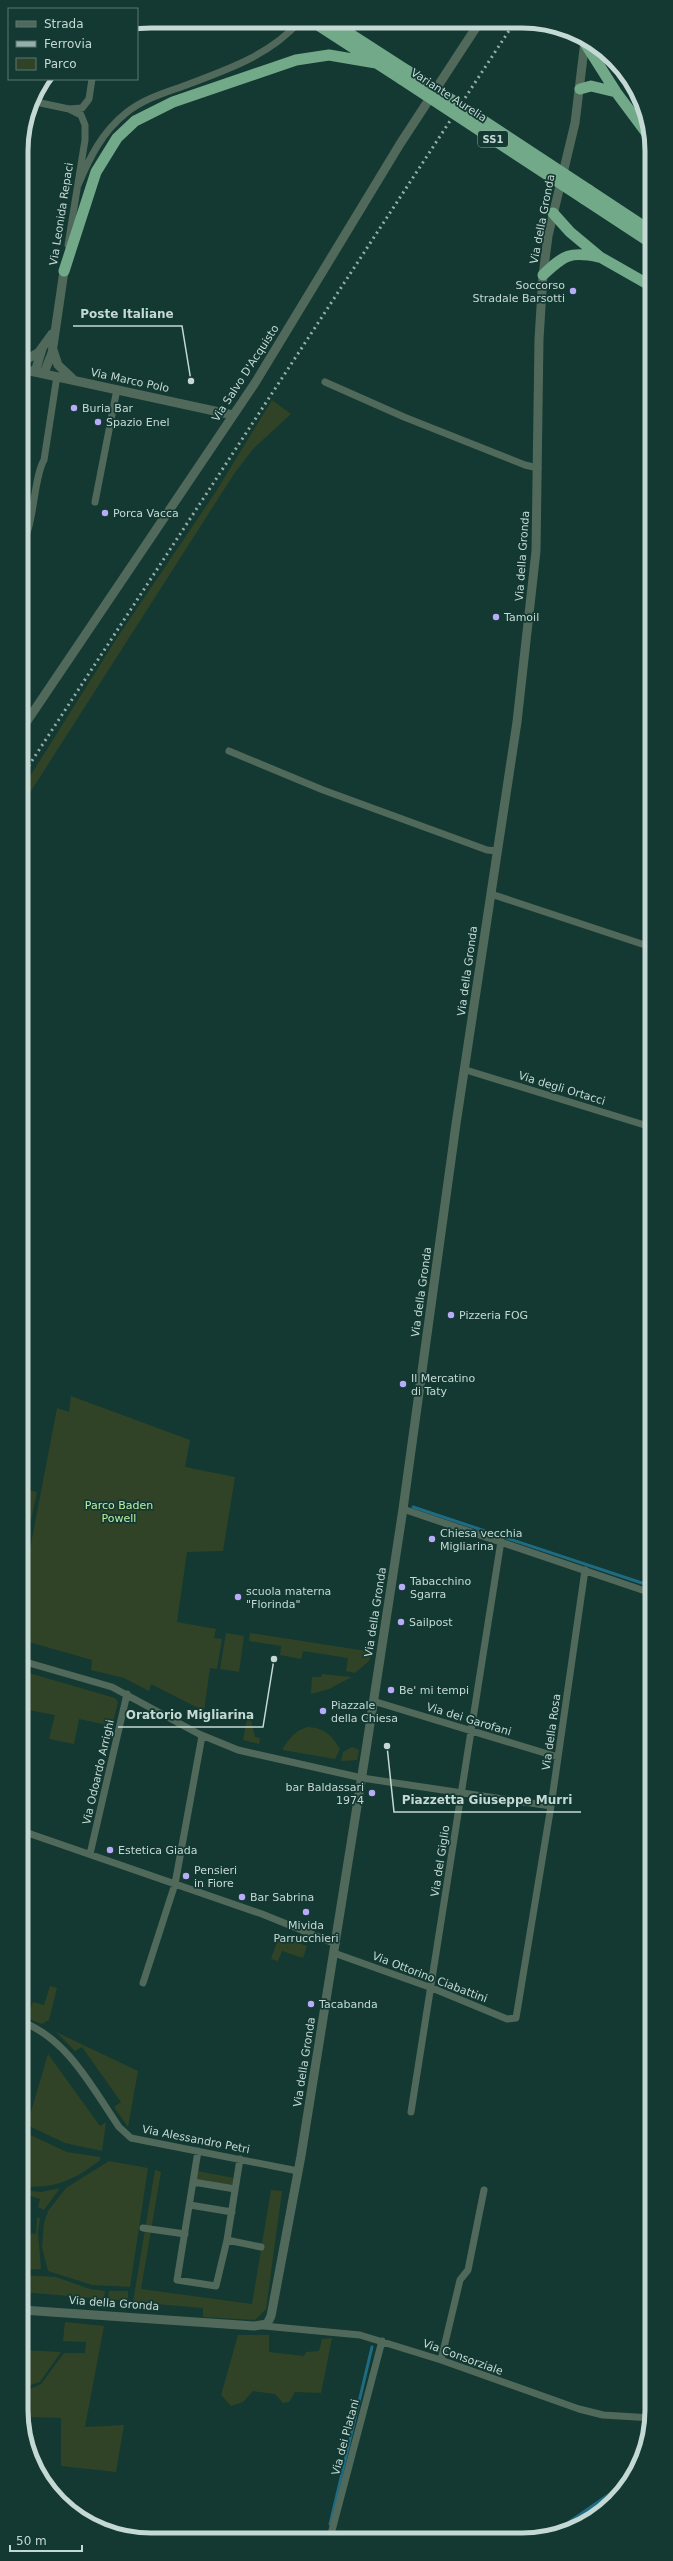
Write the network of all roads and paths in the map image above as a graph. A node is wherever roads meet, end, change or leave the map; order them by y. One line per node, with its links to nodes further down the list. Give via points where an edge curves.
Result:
1 (292, 28): 15 (street, via 252,59 156,96 131,109 112,126 96,147)
2 (322, 28): 7 (highway, Variante Aurelia / SS1)
3 (340, 28): 8 (highway, Variante Aurelia / SS1)
4 (476, 28): 34 (street, Via Salvo D'Acquisto, via 420,112)
5 (584, 46): 10 (street, Via della Gronda)
6 (591, 50): 11 (highway)
7 (376, 63): 8 (highway, Variante Aurelia / SS1); 21 (highway, via 329,55 296,60 173,102 135,121 117,138 96,172)
8 (405, 75): 16 (highway, Variante Aurelia / SS1, bridge)
9 (92, 80): 13 (street, via 87,103 82,108)
10 (580, 89): 11 (highway, via 591,86); 17 (street, Via della Gronda, via 575,124)
11 (616, 92): 14 (highway)
12 (38, 102): 13 (street)
13 (70, 108): 15 (street, Via Leonida Repaci, via 80,115 86,130)
14 (643, 128)
15 (78, 185): 21 (street, Via Leonida Repaci)
16 (587, 194): 18 (highway, Variante Aurelia / SS1); 19 (highway, Variante Aurelia / SS1)
17 (553, 212): 20 (highway, via 570,232); 22 (street, Via della Gronda)
18 (645, 228)
19 (645, 238)
20 (600, 258): 22 (highway, via 580,254 567,255); 23 (highway)
21 (64, 271): 24 (street, Via Leonida Repaci)
22 (543, 275): 35 (street, Via della Gronda, via 539,339)
23 (645, 283)
24 (53, 332): 25 (street, Via Leonida Repaci); 26 (street)
25 (53, 347): 29 (street, Via Leonida Repaci); 31 (street, via 60,367)
26 (42, 349): 27 (street); 29 (street)
27 (28, 358)
28 (28, 370): 29 (street, Via Marco Polo)
29 (40, 373): 30 (street, Via Marco Polo)
30 (57, 376): 31 (street, Via Marco Polo); 37 (street, via 44,460 38,470)
31 (75, 380): 33 (street, Via Marco Polo)
32 (325, 382): 35 (street, via 404,417)
33 (117, 389): 34 (street, Via Marco Polo); 36 (street)
34 (233, 415): 38 (street, Via Salvo D'Acquisto)
35 (538, 468): 40 (street, Via della Gronda, via 536,551 526,651 518,722)
36 (96, 502)
37 (28, 531)
38 (28, 721)
39 (229, 751): 40 (street, via 323,790 487,850)
40 (497, 851): 41 (street, Via della Gronda)
41 (491, 894): 42 (street); 43 (street, Via della Gronda)
42 (645, 946)
43 (466, 1070): 44 (street, Via degli Ortacci); 45 (street, Via della Gronda, via 456,1124)
44 (645, 1125)
45 (403, 1509): 46 (street); 51 (street, Via della Gronda)
46 (501, 1541): 47 (street); 52 (street, Via del Giglio)
47 (585, 1570): 48 (street); 54 (street, Via della Rosa)
48 (645, 1591)
49 (28, 1663): 50 (street, via 112,1687)
50 (127, 1694): 53 (street); 59 (street, Via Odoardo Arrighi)
51 (373, 1701): 52 (street, Via dei Garofani); 55 (street, Via della Gronda)
52 (471, 1731): 54 (street, Via dei Garofani); 56 (street, Via del Giglio)
53 (202, 1736): 55 (street, via 238,1750); 60 (street)
54 (558, 1757): 57 (street, Via della Rosa)
55 (362, 1778): 56 (street); 61 (street, Via della Gronda)
56 (462, 1792): 57 (street); 63 (street, Via del Giglio)
57 (551, 1806): 64 (street, Via della Rosa)
58 (28, 1833): 59 (street, Via Ottorino Ciabattini)
59 (90, 1854): 60 (street, Via Ottorino Ciabattini)
60 (175, 1884): 61 (street, Via Ottorino Ciabattini, via 262,1914); 62 (street)
61 (335, 1948): 63 (street, Via Ottorino Ciabattini); 69 (street, Via della Gronda)
62 (143, 1983)
63 (432, 1988): 64 (street, Via Ottorino Ciabattini, via 507,2019 514,2019); 66 (street, Via del Giglio)
64 (517, 2015)
65 (28, 2024): 67 (street, Via Alessandro Petri, via 39,2028 57,2043 125,2134 134,2139)
66 (411, 2112)
67 (198, 2151): 68 (street, Via Alessandro Petri); 70 (street)
68 (240, 2159): 69 (street, Via Alessandro Petri); 71 (street)
69 (298, 2171): 82 (street, Via della Gronda, via 271,2316)
70 (193, 2182): 71 (street); 73 (street)
71 (235, 2189): 74 (street)
72 (484, 2190): 84 (street, via 468,2270 460,2280)
73 (190, 2205): 74 (street); 76 (street)
74 (232, 2212): 77 (street)
75 (143, 2228): 76 (street)
76 (185, 2234): 77 (street, via 178,2280 216,2286)
77 (227, 2240): 78 (street)
78 (261, 2247)
79 (28, 2307): 81 (street, Via della Gronda)
80 (28, 2310): 81 (street, Via della Gronda)
81 (46, 2310): 82 (street, Via della Gronda)
82 (264, 2326): 83 (street, Via Consorziale, via 355,2334)
83 (382, 2341): 84 (street, Via Consorziale); 86 (street, Via dei Platani)
84 (441, 2360): 85 (street, Via Consorziale, via 579,2410 603,2415)
85 (645, 2418)
86 (331, 2533)

